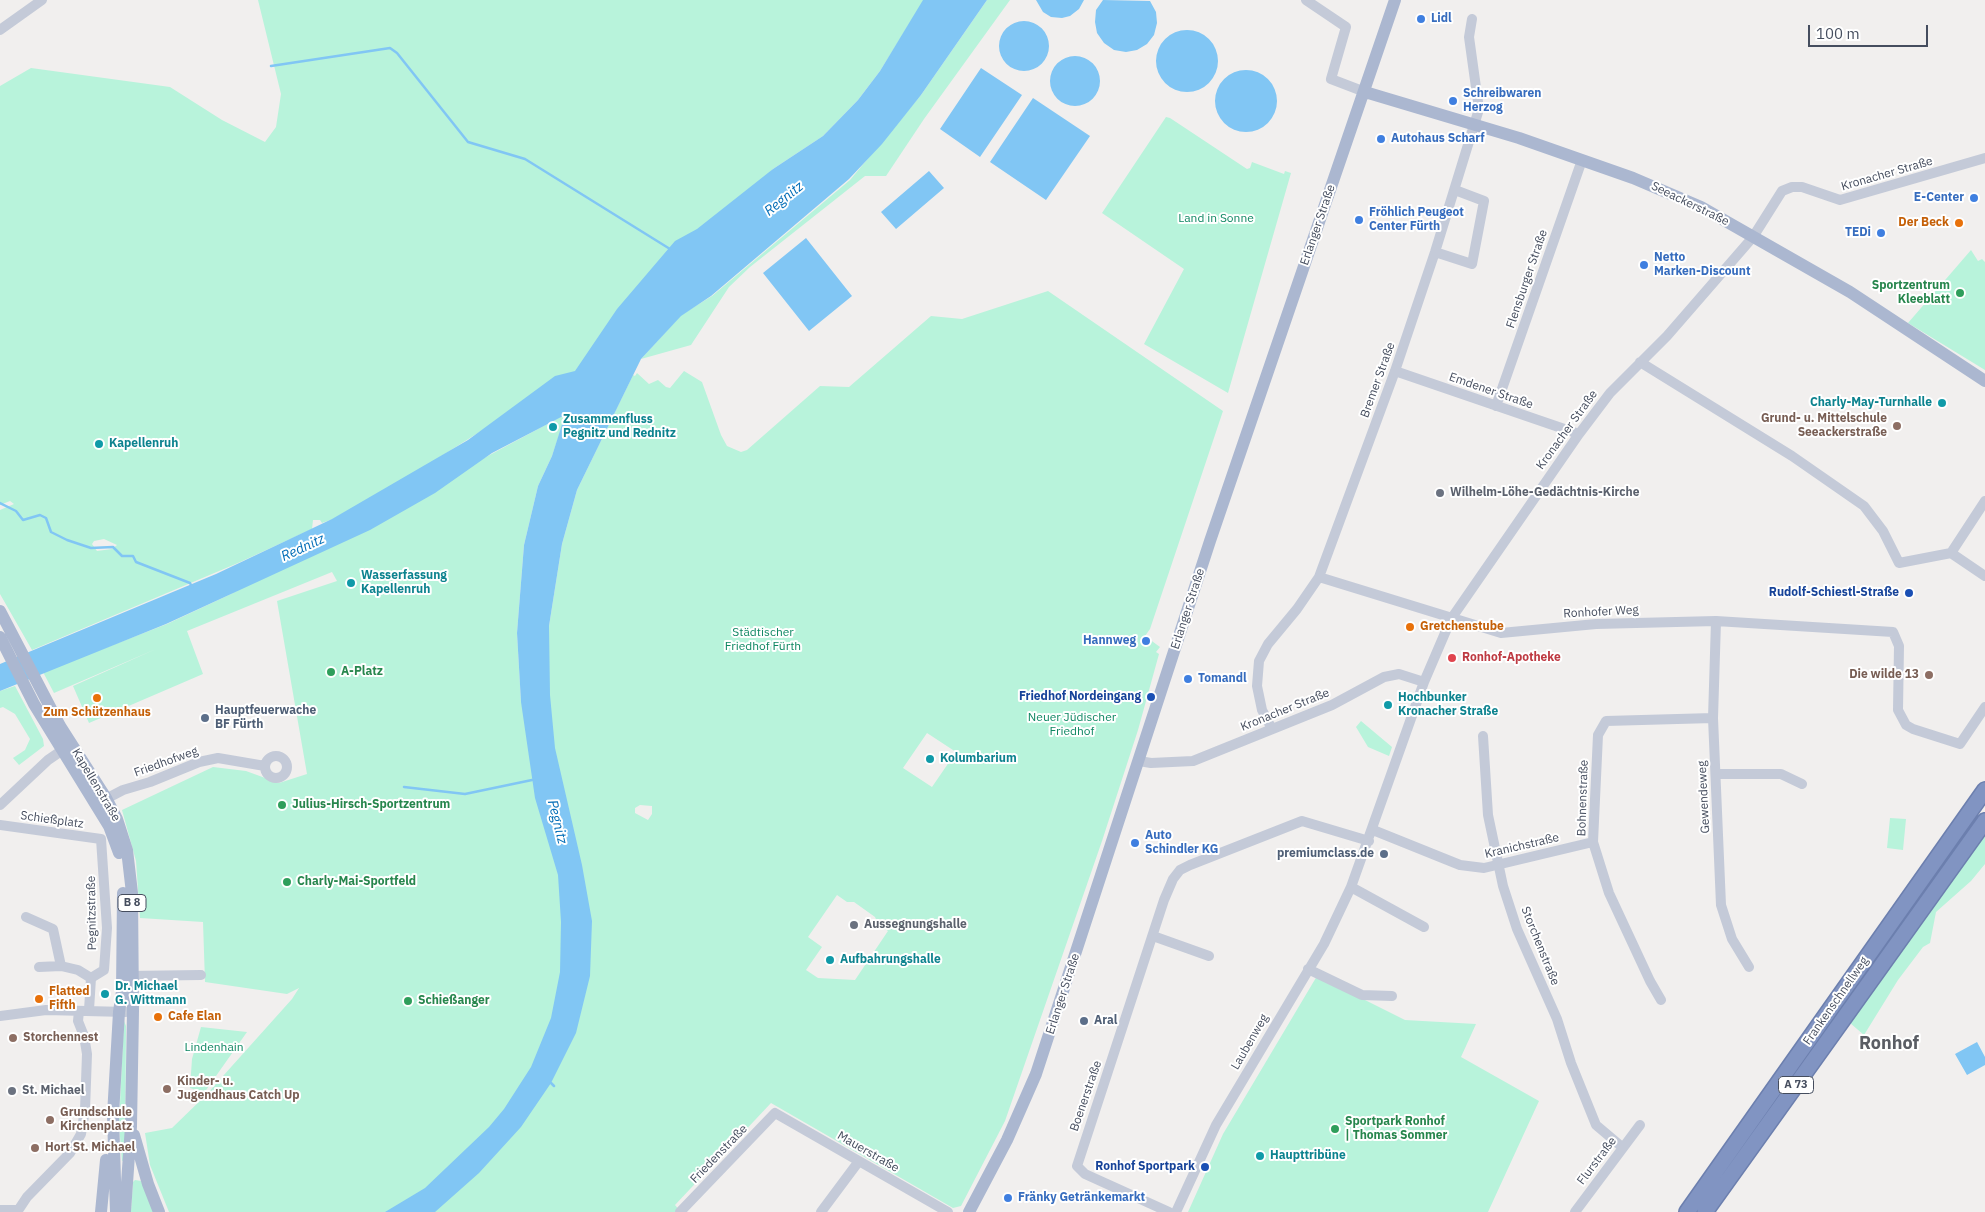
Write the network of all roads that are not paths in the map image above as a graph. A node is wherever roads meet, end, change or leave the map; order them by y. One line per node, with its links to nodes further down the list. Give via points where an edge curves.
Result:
1 (42, 0): 5 (street)
2 (1306, 0): 6 (street, via 1346,27 1331,79)
3 (1395, 0): 6 (main road, Erlanger Straße)
4 (1472, 20): 7 (street, Bremer Straße, via 1469,37 1480,100)
5 (0, 30)
6 (1365, 92): 7 (main road, Seeackerstraße); 32 (main road, Erlanger Straße, via 1283,324)
7 (1475, 124): 9 (main road, Seeackerstraße); 10 (street, Bremer Straße)
8 (1985, 158): 11 (street, Kronacher Straße, via 1840,200 1802,187 1792,187 1782,191)
9 (1582, 160): 11 (main road, Seeackerstraße, via 1667,192); 16 (street, Flensburger Straße)
10 (1455, 190): 12 (street, Bremer Straße); 12 (street, via 1484,201 1472,264)
11 (1753, 237): 13 (street, Kronacher Straße, via 1667,336); 15 (main road, Seeackerstraße, via 1850,292)
12 (1435, 252): 14 (street, Bremer Straße)
13 (1640, 362): 17 (street, Kronacher Straße, via 1610,393); 19 (street, via 1792,456 1864,506 1883,530 1899,562)
14 (1395, 371): 16 (street, Emdener Straße); 21 (street, Bremer Straße)
15 (1985, 381)
16 (1496, 406): 17 (street, Emdener Straße)
17 (1579, 434): 23 (street, Kronacher Straße)
18 (1985, 501): 19 (street)
19 (1951, 553): 20 (street)
20 (1985, 576)
21 (1320, 577): 23 (street, Ronhofer Weg); 29 (street, Bremer Straße, via 1268,644 1259,661 1257,686 1262,710)
22 (0, 611): 25 (main road, Kapellenstraße / B 8)
23 (1451, 619): 24 (street, Ronhofer Weg, via 1502,632 1596,624); 26 (street, Kronacher Straße)
24 (1716, 621): 27 (street, Ronhofer Weg, via 1893,632 1899,646 1898,710 1906,725 1960,744); 28 (street, Gewendeweg)
25 (8, 643): 31 (main road, Kapellenstraße / B 8)
26 (1424, 682): 29 (street, Kronacher Straße, via 1399,674 1384,677 1340,702); 41 (street, Laubenweg)
27 (1985, 707)
28 (1713, 718): 34 (street, Gewendeweg); 44 (street, Bohnenstraße, via 1606,722 1598,735)
29 (1272, 728): 32 (street, Kronacher Straße, via 1193,761 1151,763)
30 (1482, 736): 45 (street, Storchenstraße, via 1488,815)
31 (66, 747): 37 (main road, Kapellenstraße / B 8); 38 (street)
32 (1140, 760): 82 (main road, Erlanger Straße, via 1036,1074 1007,1140)
33 (265, 766): 37 (street, Friedhofweg, via 218,758)
34 (1716, 774): 35 (street, via 1781,774); 53 (street, Gewendeweg, via 1721,905 1732,939)
35 (1802, 784)
36 (1985, 790): 86 (highway, Frankenschnellweg / A 73)
37 (102, 801): 56 (main road, Kapellenstraße / B 8, via 121,830 130,870)
38 (0, 806)
39 (1985, 822): 87 (highway, Frankenschnellweg / A 73)
40 (0, 825): 42 (street, Schießplatz)
41 (1373, 830): 43 (street, Laubenweg); 45 (street, Kranichstraße, via 1460,865 1484,868)
42 (101, 840): 57 (street, Pegnitzstraße, via 107,928 104,970)
43 (1369, 841): 46 (street, Laubenweg); 49 (street, Boenerstraße, via 1302,821 1190,865 1173,879)
44 (1593, 842): 45 (street, Kranichstraße); 59 (street, Bohnenstraße, via 1609,893)
45 (1499, 864): 68 (street, Storchenstraße, via 1517,929 1557,1019 1596,1125)
46 (1351, 887): 48 (street); 54 (street, Laubenweg, via 1324,944)
47 (26, 917): 51 (street, via 53,929)
48 (1424, 927)
49 (1153, 936): 50 (street); 83 (street, Boenerstraße, via 1077,1166 1084,1174)
50 (1210, 956)
51 (61, 966): 52 (street); 57 (street, via 78,970)
52 (39, 967)
53 (1749, 967)
54 (1308, 969): 58 (street, via 1362,995); 84 (street, Laubenweg, via 1216,1124)
55 (201, 975): 56 (street)
56 (128, 976): 61 (main road, Kapellenstraße / B 8); 62 (main road, Kapellenstraße / B 8)
57 (90, 978): 60 (street)
58 (1392, 996)
59 (1662, 1000)
60 (84, 1011): 62 (street); 63 (street, via 46,1010); 74 (street, via 78,1021 87,1054 83,1124 75,1146)
61 (133, 1011): 62 (street); 67 (main road, Kapellenstraße / B 8)
62 (119, 1012): 65 (main road, Kapellenstraße / B 8)
63 (0, 1016)
64 (776, 1113): 69 (street, Mauerstraße); 75 (street, Friedenstraße)
65 (113, 1115): 70 (main road, Kapellenstraße); 76 (main road, Kapellenstraße / B 8, via 108,1134)
66 (1640, 1125): 68 (street, Flurstraße)
67 (131, 1126): 71 (main road, Kapellenstraße / B 8); 79 (main road)
68 (1622, 1147): 85 (street, Flurstraße)
69 (859, 1161): 80 (street); 81 (street, Mauerstraße)
70 (114, 1164): 71 (street); 77 (main road, Kapellenstraße)
71 (129, 1166): 78 (main road, Kapellenstraße / B 8)
72 (674, 1202): 75 (street)
73 (0, 1210): 74 (street)
74 (17, 1211)
75 (683, 1211)
76 (101, 1212)
77 (116, 1212)
78 (125, 1212)
79 (159, 1212)
80 (821, 1212)
81 (948, 1212)
82 (969, 1212)
83 (1168, 1212)
84 (1176, 1212)
85 (1575, 1212)
86 (1687, 1212)
87 (1706, 1212)

